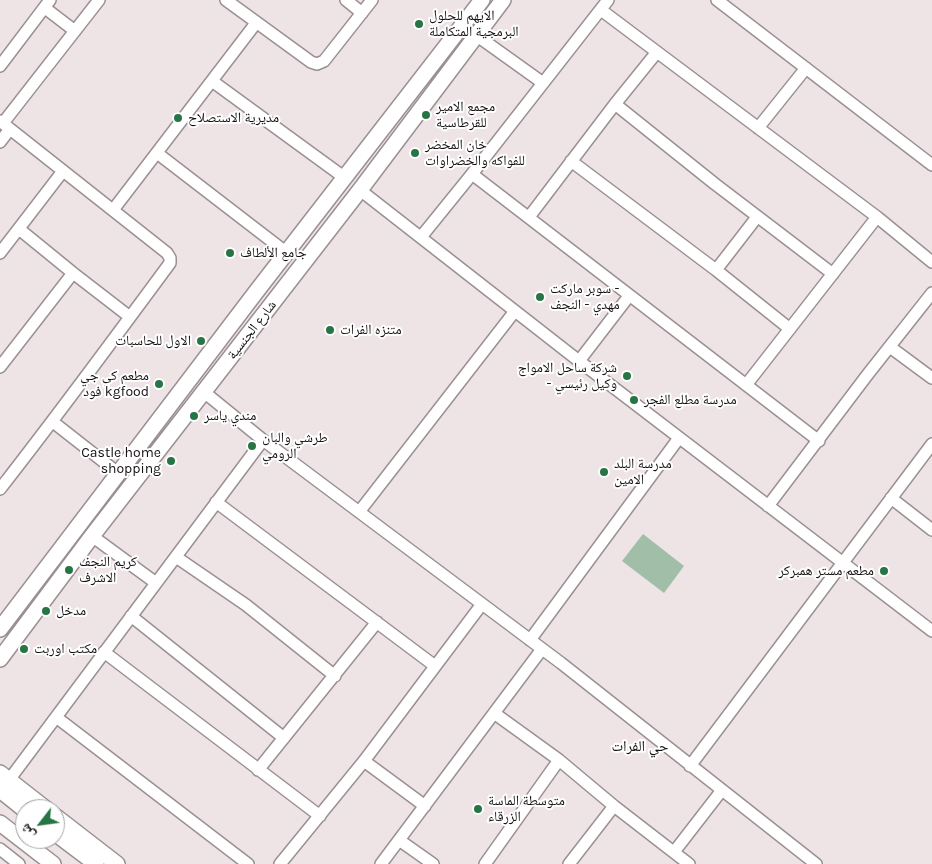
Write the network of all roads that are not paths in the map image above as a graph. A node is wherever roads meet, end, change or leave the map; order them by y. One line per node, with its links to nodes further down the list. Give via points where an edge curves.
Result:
1 (99, 0): 13 (street)
2 (226, 0): 12 (street)
3 (346, 0): 11 (street)
4 (372, 0): 11 (street)
5 (482, 0): 29 (main road, شارع الجنسية)
6 (502, 0): 14 (main road, شارع الجنسية)
7 (608, 0): 10 (street)
8 (717, 0): 17 (street)
9 (48, 4): 13 (street); 16 (street)
10 (601, 10): 15 (street); 19 (street)
11 (362, 13): 12 (street, via 324,61 318,64 310,62)
12 (256, 23): 18 (street)
13 (75, 31): 21 (street)
14 (476, 35): 19 (street); 30 (main road, شارع الجنسية)
15 (657, 52): 20 (street); 22 (street)
16 (0, 66)
17 (806, 68): 22 (street); 26 (street)
18 (212, 81): 24 (street); 29 (street)
19 (543, 84): 28 (street)
20 (615, 104): 25 (street); 33 (street)
21 (4, 125): 23 (street); 27 (street)
22 (758, 128): 34 (street)
23 (0, 142)
24 (157, 153): 31 (street); 38 (street)
25 (571, 161): 32 (street); 40 (street)
26 (932, 165)
27 (63, 171): 31 (street); 35 (street)
28 (472, 174): 32 (street); 36 (street)
29 (345, 178): 38 (main road, شارع الجنسية)
30 (360, 190): 36 (street); 44 (main road, شارع الجنسية)
31 (112, 210): 50 (street, via 168,253 170,258 170,263)
32 (529, 217): 47 (street)
33 (758, 217): 40 (street); 42 (street)
34 (877, 217): 39 (street); 42 (street)
35 (19, 229): 37 (street); 41 (street)
36 (422, 237): 49 (street)
37 (0, 253)
38 (287, 253): 43 (main road, شارع الجنسية)
39 (932, 262)
40 (716, 270): 51 (street)
41 (73, 273): 50 (street); 54 (street)
42 (833, 274): 51 (street)
43 (269, 276): 44 (main road); 45 (main road, شارع الجنسية)
44 (284, 288): 48 (main road, شارع الجنسية)
45 (256, 292): 48 (main road); 63 (main road, شارع الجنسية)
46 (932, 293): 52 (street)
47 (629, 296): 53 (street); 56 (street)
48 (270, 307): 57 (main road, شارع الجنسية)
49 (515, 311): 53 (street); 68 (street)
50 (130, 317): 58 (street)
51 (790, 329): 56 (street)
52 (890, 347): 55 (street); 61 (street)
53 (579, 361): 59 (street)
54 (0, 367)
55 (932, 378)
56 (746, 385): 61 (street)
57 (204, 392): 60 (street); 70 (main road, شارع الجنسية)
58 (53, 422): 63 (street); 64 (street)
59 (679, 438): 67 (street); 79 (street)
60 (264, 440): 66 (street); 68 (street)
61 (819, 441): 67 (street)
62 (932, 444): 65 (street)
63 (118, 473): 77 (main road, شارع الجنسية)
64 (0, 489)
65 (891, 498): 69 (street); 72 (street)
66 (216, 502): 71 (street); 76 (street)
67 (768, 506): 72 (street)
68 (359, 512): 74 (street)
69 (932, 530)
70 (92, 536): 73 (street); 82 (main road, شارع الجنسية)
71 (176, 556): 73 (street); 84 (street, via 246,605)
72 (842, 563): 78 (street); 90 (street)
73 (156, 583): 75 (street)
74 (482, 604): 79 (street); 83 (street)
75 (131, 616): 81 (street); 87 (street)
76 (377, 622): 83 (street); 84 (street)
77 (0, 629)
78 (932, 631)
79 (530, 640): 80 (street)
80 (542, 649): 85 (street); 90 (street)
81 (104, 652): 86 (street); 91 (street)
82 (0, 659)
83 (436, 666): 89 (street)
84 (335, 676): 87 (street)
85 (494, 713): 88 (street); 96 (street)
86 (56, 717): 92 (street); 109 (street)
87 (284, 738): 91 (street)
88 (559, 760): 97 (street); 113 (street)
89 (364, 761): 96 (street); 98 (street)
90 (690, 766): 93 (street)
91 (258, 770): 98 (street)
92 (2, 784): 94 (main road); 95 (main road)
93 (722, 790): 104 (street); 116 (street)
94 (15, 799)
95 (28, 799)
96 (425, 806): 101 (street)
97 (614, 806): 104 (street); 114 (street)
98 (320, 816): 110 (street)
99 (0, 823): 105 (main road)
100 (65, 824): 108 (main road)
101 (399, 840): 111 (street); 112 (street)
102 (65, 841): 107 (main road)
103 (0, 849): 106 (street)
104 (674, 852): 115 (street)
105 (47, 861)
106 (19, 864)
107 (96, 864)
108 (117, 864)
109 (248, 864)
110 (280, 864)
111 (381, 864)
112 (432, 864)
113 (485, 864)
114 (569, 864)
115 (689, 864)
116 (816, 864)

